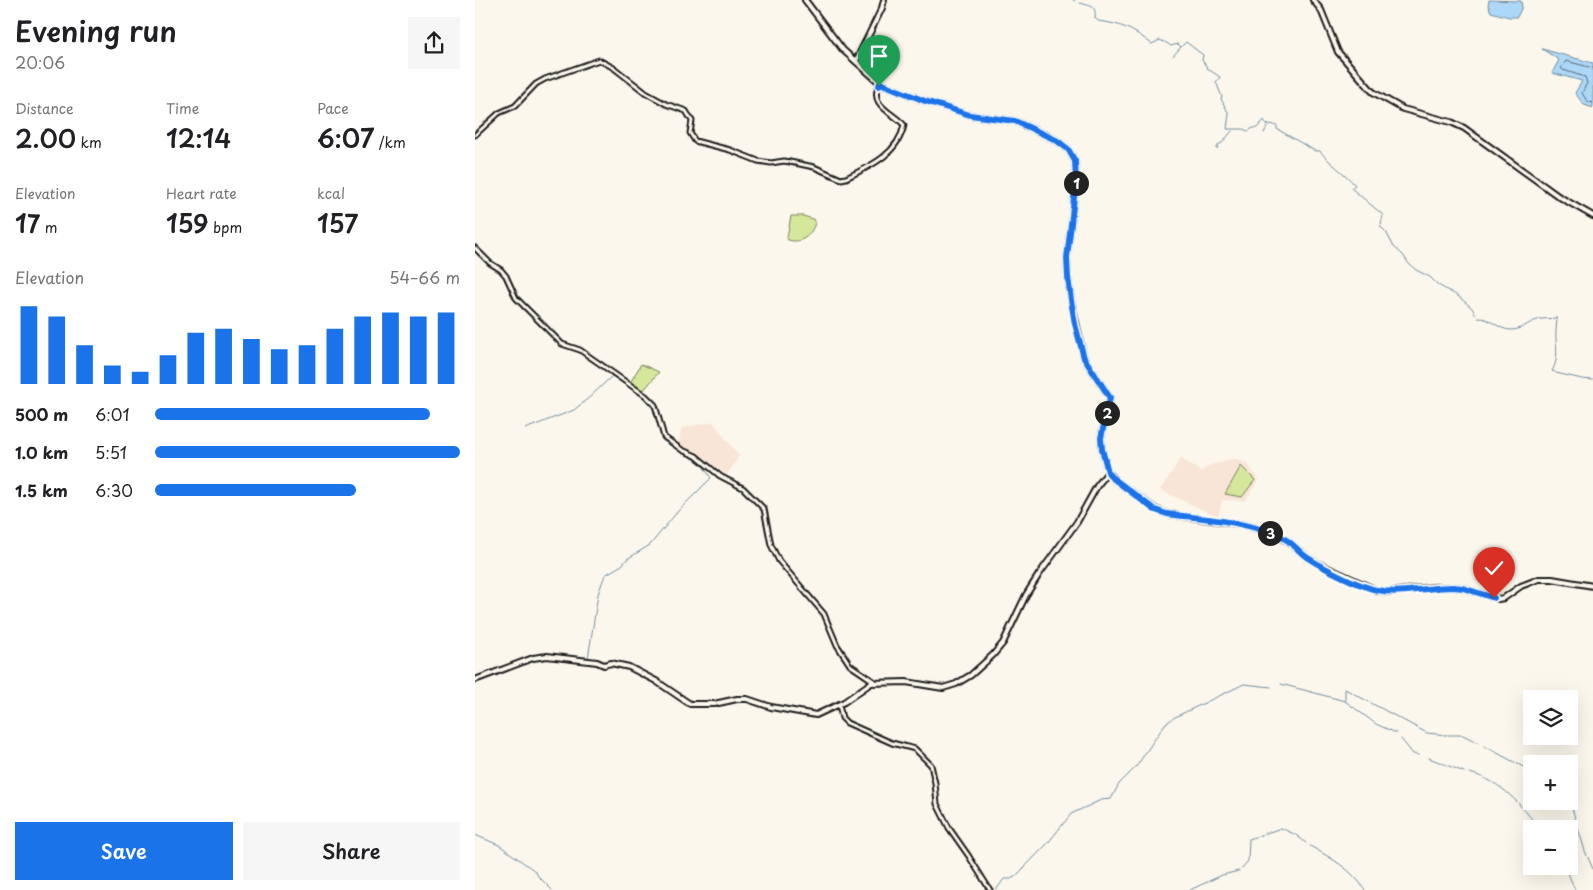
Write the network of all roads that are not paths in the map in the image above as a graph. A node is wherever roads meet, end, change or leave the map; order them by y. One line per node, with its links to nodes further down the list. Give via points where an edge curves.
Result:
1 (805, 0): 4 (main road, via 843,50)
2 (884, 0): 4 (main road)
3 (1313, 0): 7 (main road, via 1321,10 1338,52 1373,92 1403,109 1463,128 1558,196)
4 (856, 61): 5 (main road)
5 (880, 83): 6 (street, via 876,90 877,98 883,108 904,125 903,133 891,152 841,179 814,168 790,162 765,163 695,141 690,133 691,121 685,111 646,93 599,60 536,84 515,106 499,113); 9 (main road, via 970,115 1026,125 1056,140 1073,156 1076,181 1067,258 1068,277 1084,358 1110,398 1101,438)
6 (475, 135)
7 (1593, 216)
8 (475, 248): 12 (street, via 501,270 516,298 562,344 580,350 655,405 664,438 743,488 764,509 771,545 779,561 824,614 850,665)
9 (1108, 472): 10 (main road, via 1155,510 1241,524 1267,532 1288,541 1319,564 1376,590 1453,587 1498,599 1539,579); 12 (main road, via 1026,595 1003,643 971,675 943,688 906,682)
10 (1593, 586)
11 (475, 680): 13 (main road, via 524,660 547,656 629,667 690,704 747,699 817,715)
12 (875, 682): 13 (main road)
13 (839, 705): 14 (street, via 842,718 854,727 915,749 931,764 937,804)
14 (990, 890)

